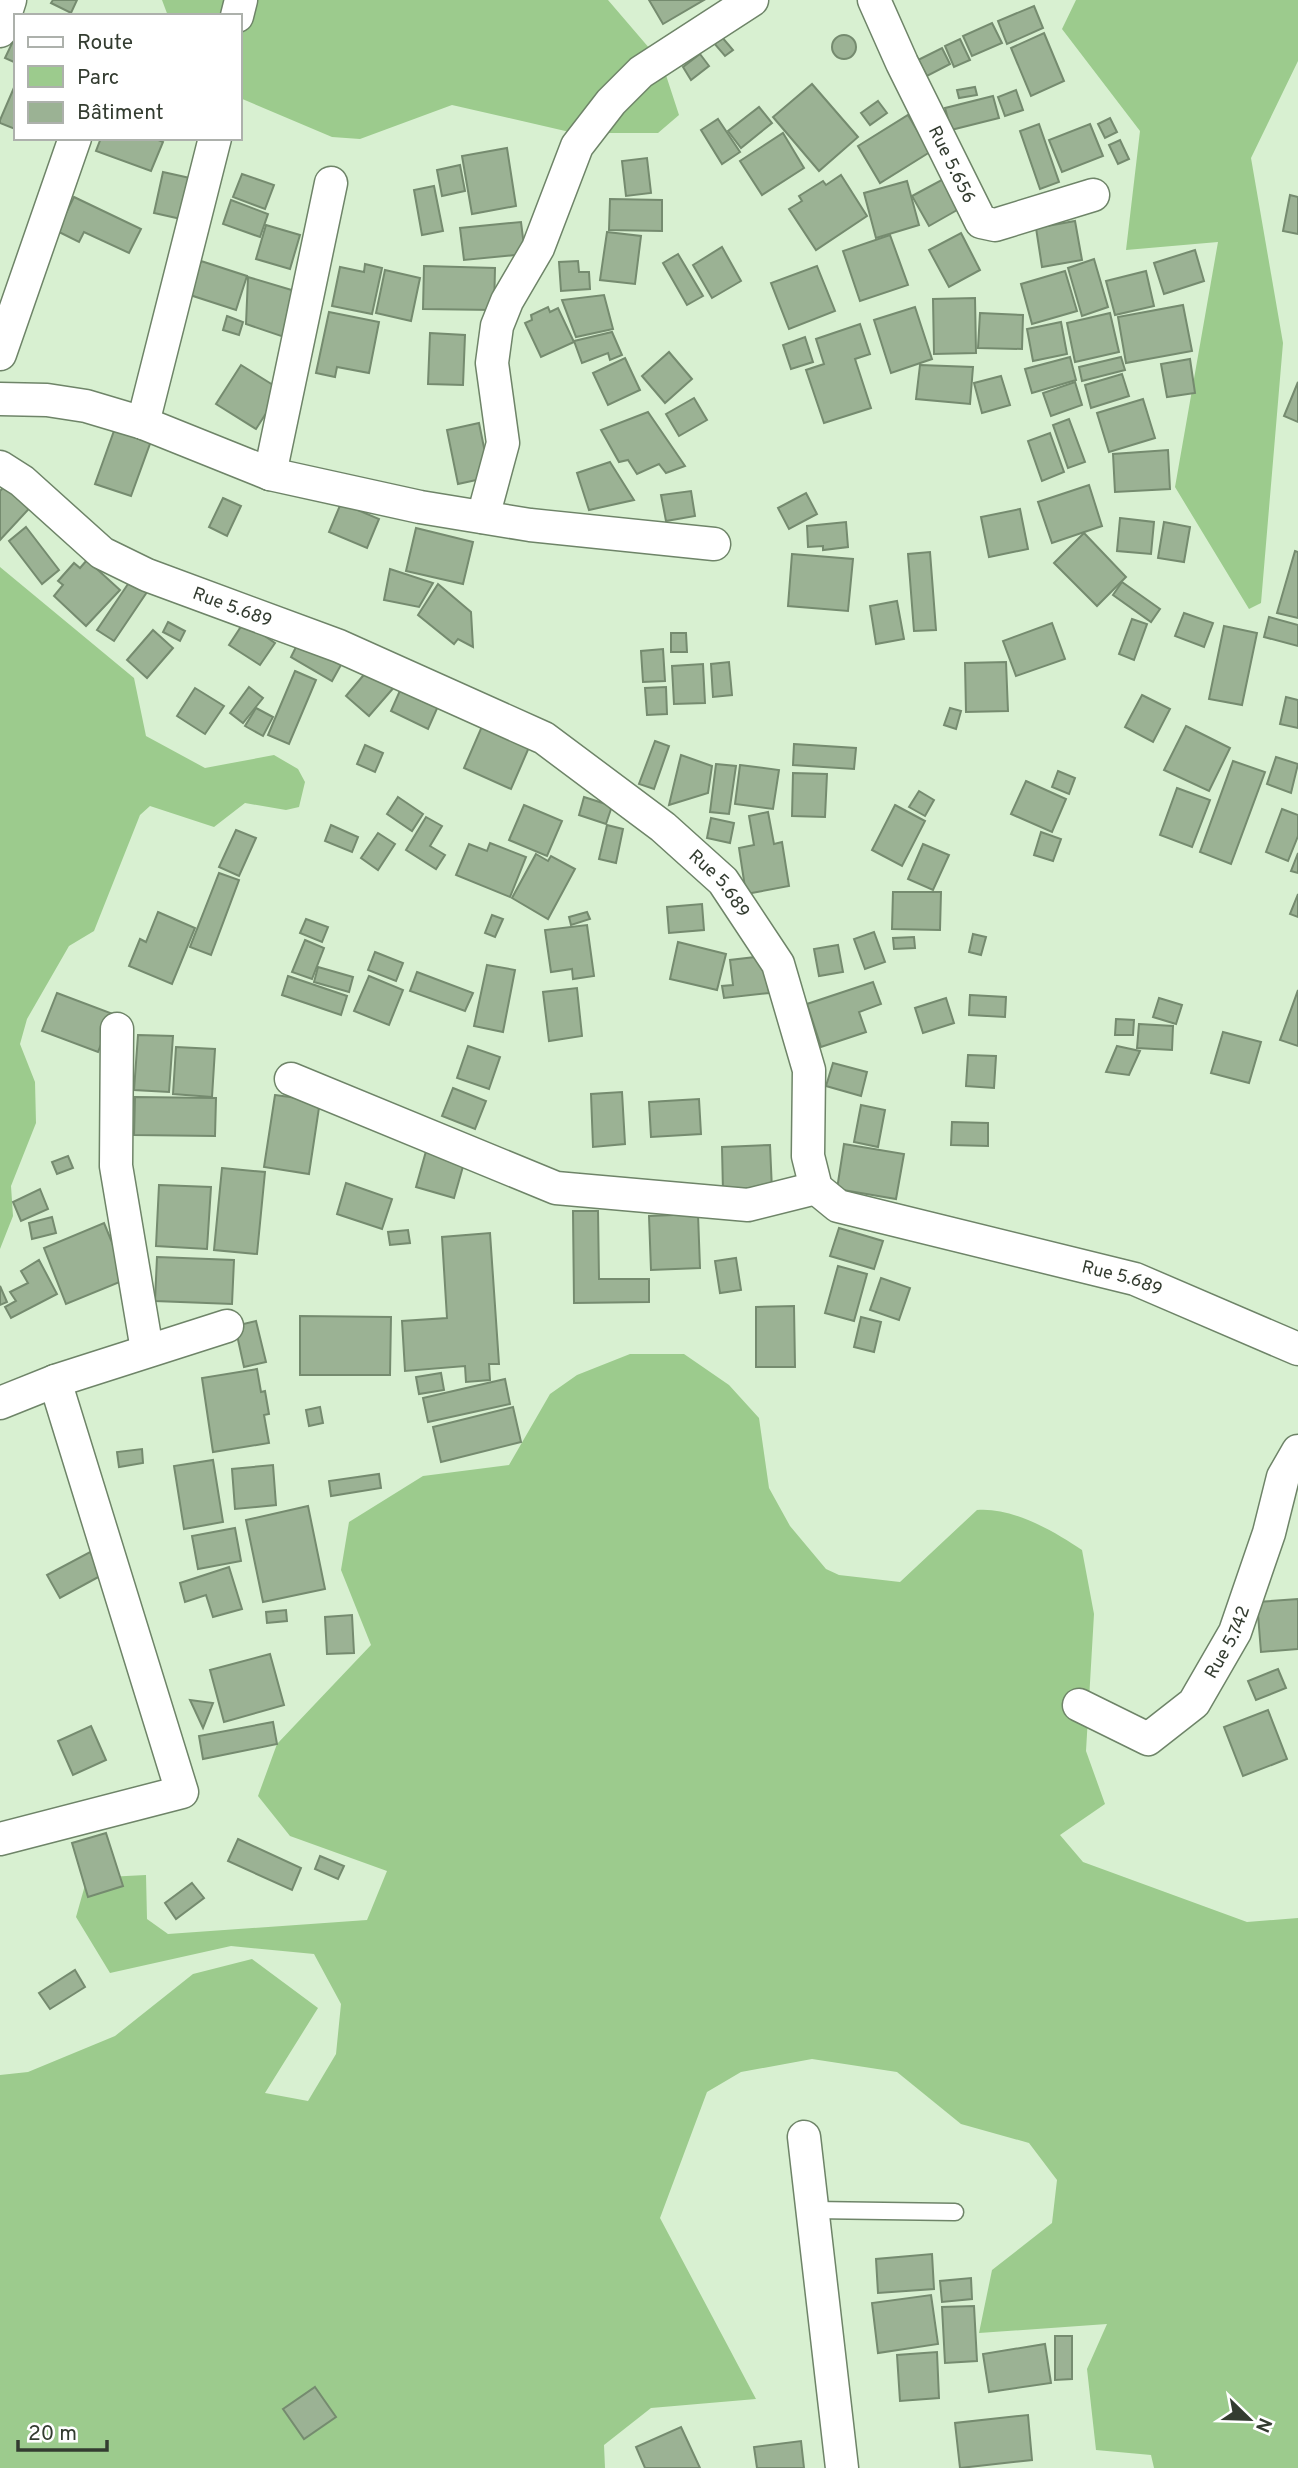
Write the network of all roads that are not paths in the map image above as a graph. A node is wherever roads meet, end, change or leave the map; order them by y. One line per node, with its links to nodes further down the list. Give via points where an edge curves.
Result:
1 (10, 0): 4 (street)
2 (752, 0): 14 (street, via 641,72 577,146 538,248 497,326 492,363 503,443)
3 (874, 0): 8 (street, Rue 5.656, via 981,222 995,225)
4 (0, 31)
5 (74, 140): 9 (street)
6 (214, 140): 11 (street)
7 (331, 183): 13 (street)
8 (1093, 195)
9 (0, 354)
10 (0, 399): 11 (street, via 47,400)
11 (143, 423): 13 (street)
12 (0, 467): 18 (street, Rue 5.689, via 102,553 148,575 339,646 544,738 663,827 723,881 778,964 808,1070 808,1156)
13 (270, 474): 14 (street)
14 (483, 517): 15 (street)
15 (714, 544)
16 (117, 1029): 21 (street, via 116,1166)
17 (291, 1079): 18 (street, via 556,1188 748,1205)
18 (816, 1188): 20 (street, Rue 5.689, via 838,1206 1135,1279)
19 (227, 1326): 21 (street)
20 (1298, 1349)
21 (147, 1350): 22 (street)
22 (55, 1381): 23 (street); 26 (street, via 182,1792)
23 (0, 1403)
24 (1298, 1451): 25 (street, Rue 5.742, via 1283,1477 1235,1632 1194,1703 1148,1740)
25 (1079, 1705)
26 (0, 1839)
27 (804, 2137): 28 (street)
28 (813, 2210): 29 (lane); 30 (street)
29 (955, 2212)
30 (842, 2468)

